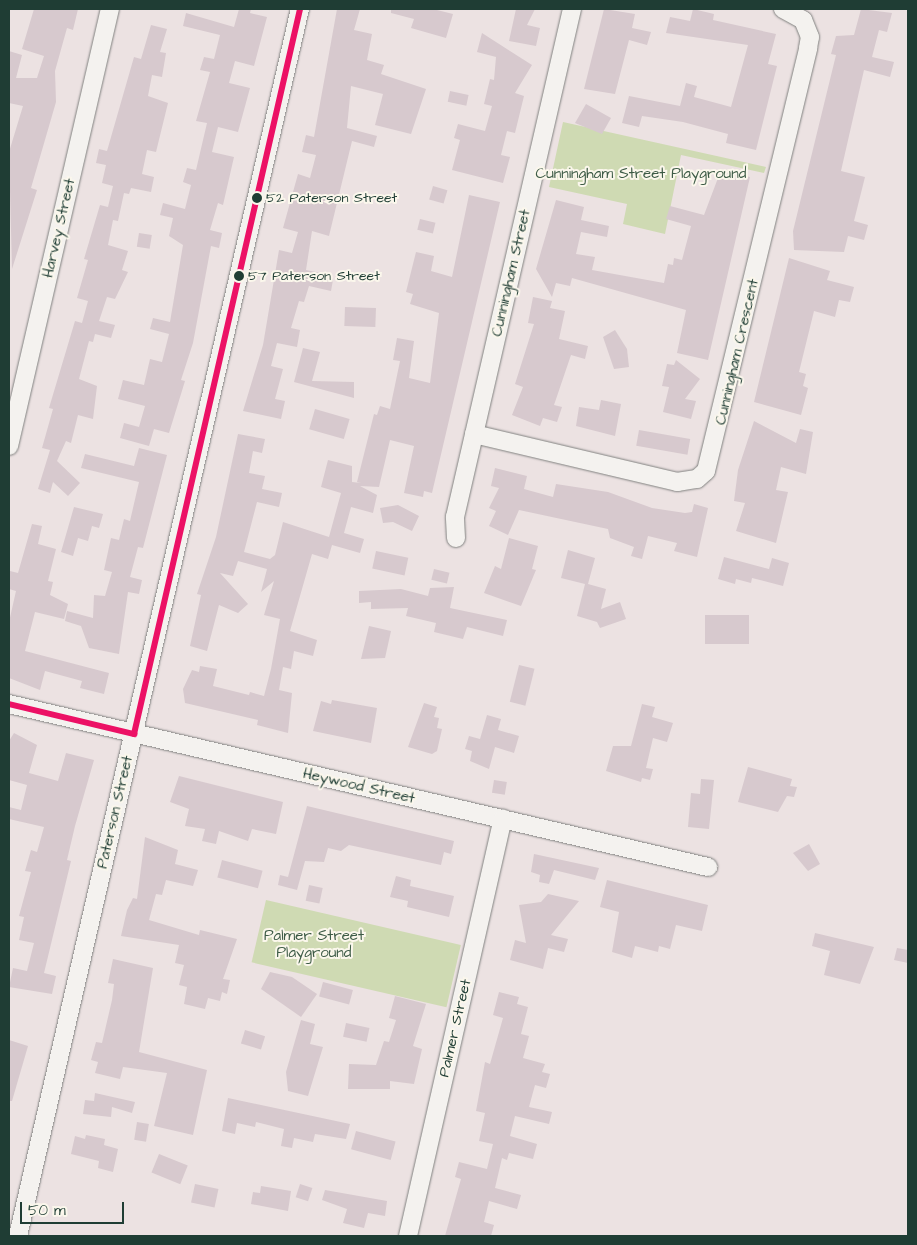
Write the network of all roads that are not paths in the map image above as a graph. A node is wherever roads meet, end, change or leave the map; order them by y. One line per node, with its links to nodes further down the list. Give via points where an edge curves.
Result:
1 (110, 9): 6 (street, Harvey Street)
2 (300, 9): 9 (street, Paterson Street)
3 (572, 9): 5 (street, Cunningham Street)
4 (783, 9): 5 (street, Cunningham Crescent, via 803,20 810,37 706,471 697,479 677,482)
5 (474, 434): 7 (street, Cunningham Street, via 455,517)
6 (9, 446)
7 (456, 538)
8 (9, 704): 9 (street, Heywood Street)
9 (134, 734): 10 (street, Heywood Street); 12 (street, Paterson Street)
10 (503, 819): 11 (street, Heywood Street); 13 (street, Palmer Street)
11 (708, 867)
12 (18, 1236)
13 (408, 1236)

